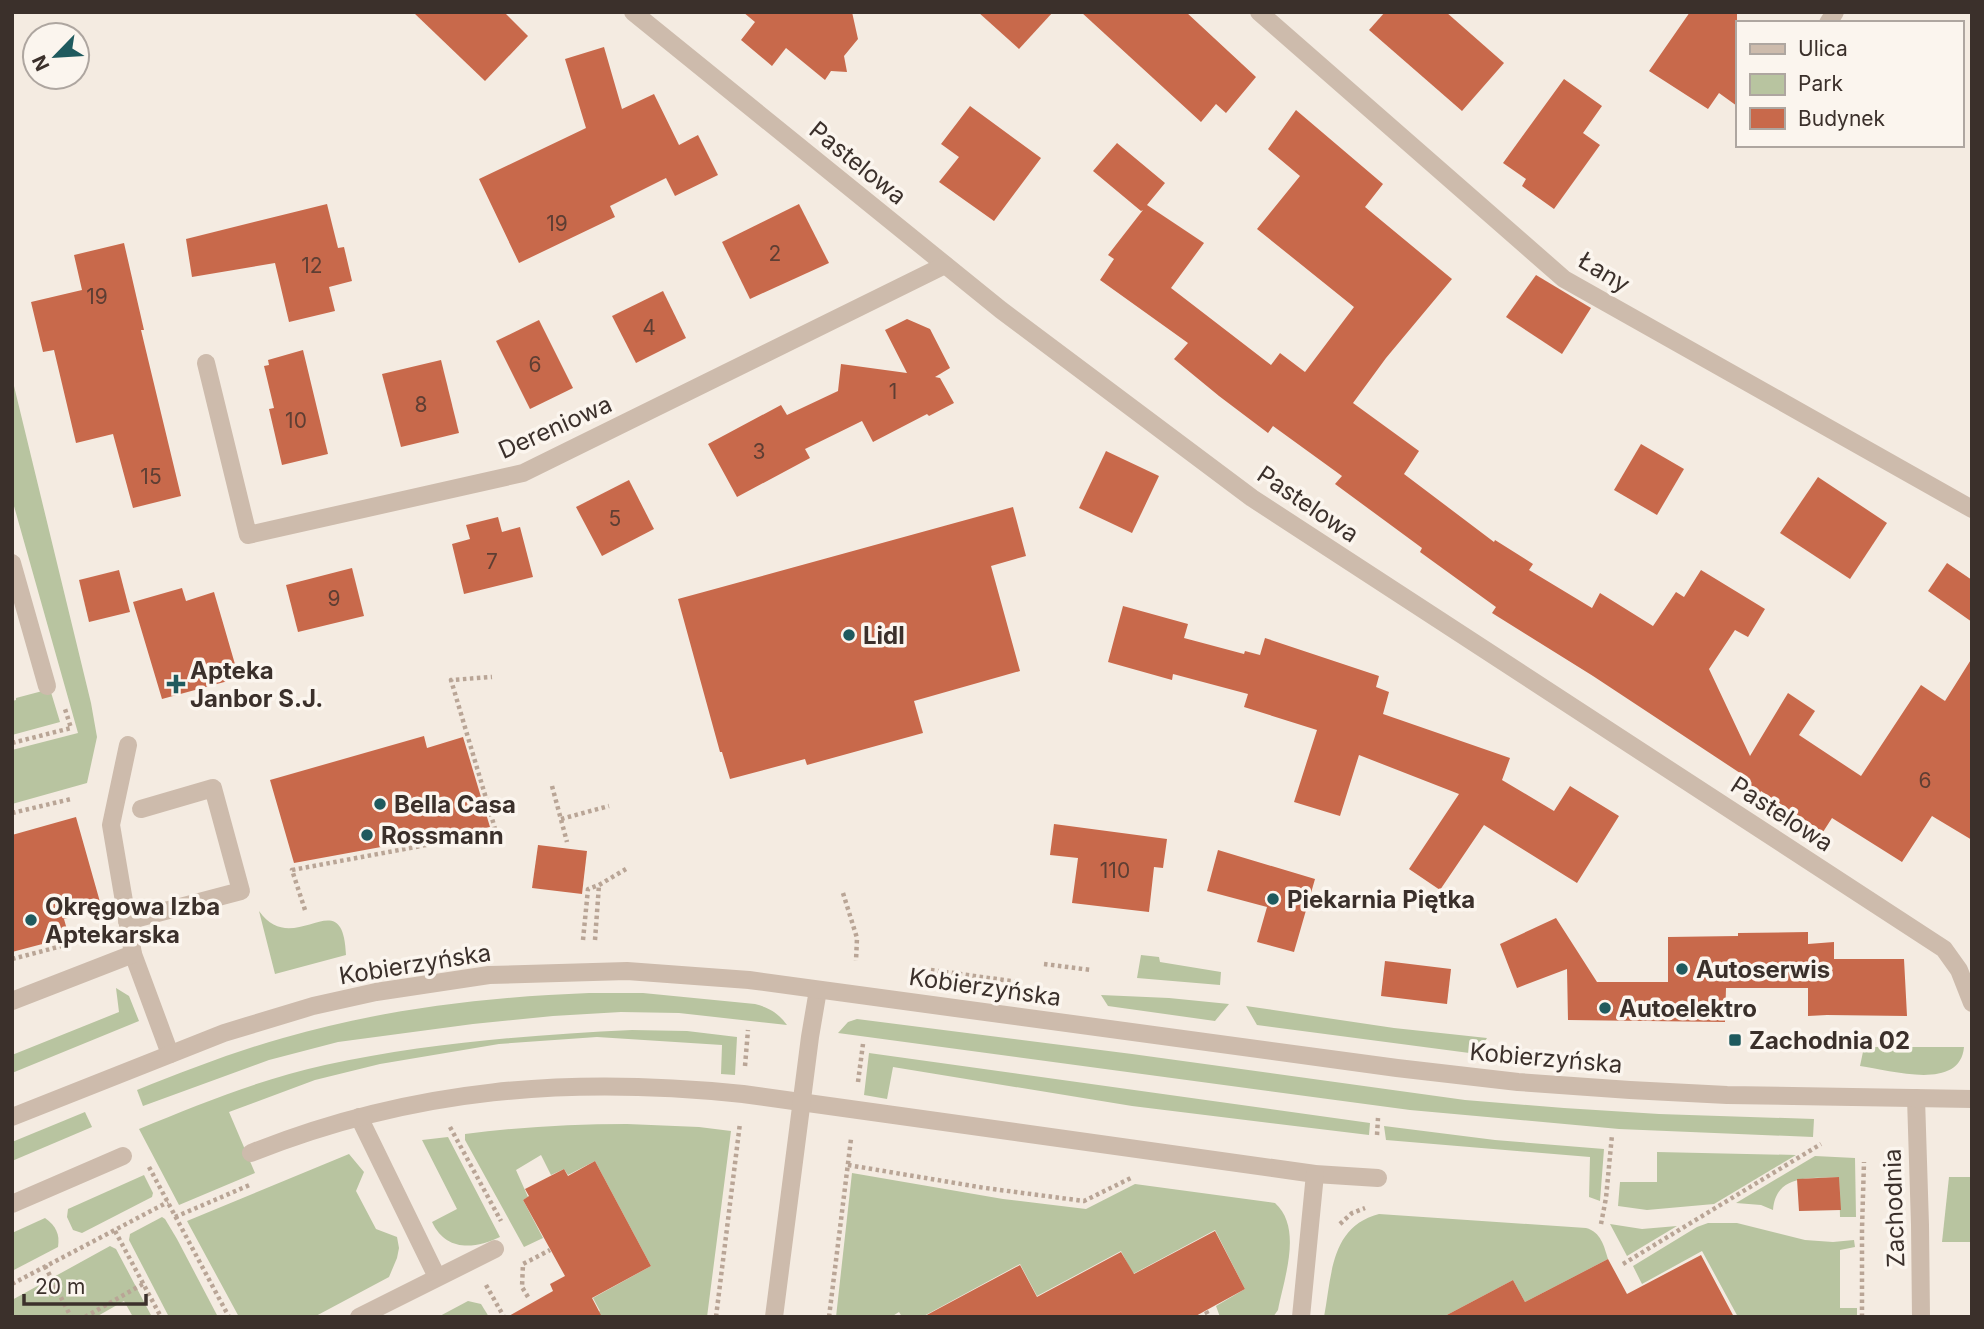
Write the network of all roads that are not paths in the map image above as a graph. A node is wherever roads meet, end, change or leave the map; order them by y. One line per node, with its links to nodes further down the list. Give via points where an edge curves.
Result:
1 (633, 12): 3 (street, Pastelowa)
2 (1259, 12): 5 (street, Łany, via 1564,279)
3 (945, 265): 4 (street, Dereniowa, via 523,473 248,535); 14 (street, Pastelowa, via 1252,498 1944,949)
4 (206, 363)
5 (1972, 509)
6 (12, 563): 7 (street)
7 (47, 686)
8 (128, 745): 10 (street, via 111,825)
9 (141, 809): 10 (street, via 213,788 241,891)
10 (127, 921): 11 (street)
11 (133, 954): 13 (street); 15 (street)
12 (818, 990): 15 (street, Kobierzyńska, via 626,971 489,975 313,1006); 16 (street, Kobierzyńska, via 1518,1082 1713,1094); 18 (street)
13 (12, 1002)
14 (1972, 1003)
15 (170, 1054): 19 (street, Kobierzyńska)
16 (1916, 1098): 17 (street, Kobierzyńska); 31 (street, Zachodnia)
17 (1972, 1098)
18 (803, 1103): 20 (street, via 678,1088 568,1086 481,1093); 23 (street); 29 (street)
19 (12, 1117)
20 (359, 1118): 21 (street); 27 (street)
21 (251, 1153)
22 (123, 1156): 25 (street)
23 (1315, 1174): 24 (street); 30 (street)
24 (1378, 1178)
25 (12, 1204)
26 (495, 1249): 27 (street)
27 (438, 1276): 28 (street)
28 (359, 1317)
29 (774, 1317)
30 (1301, 1317)
31 (1921, 1317)

